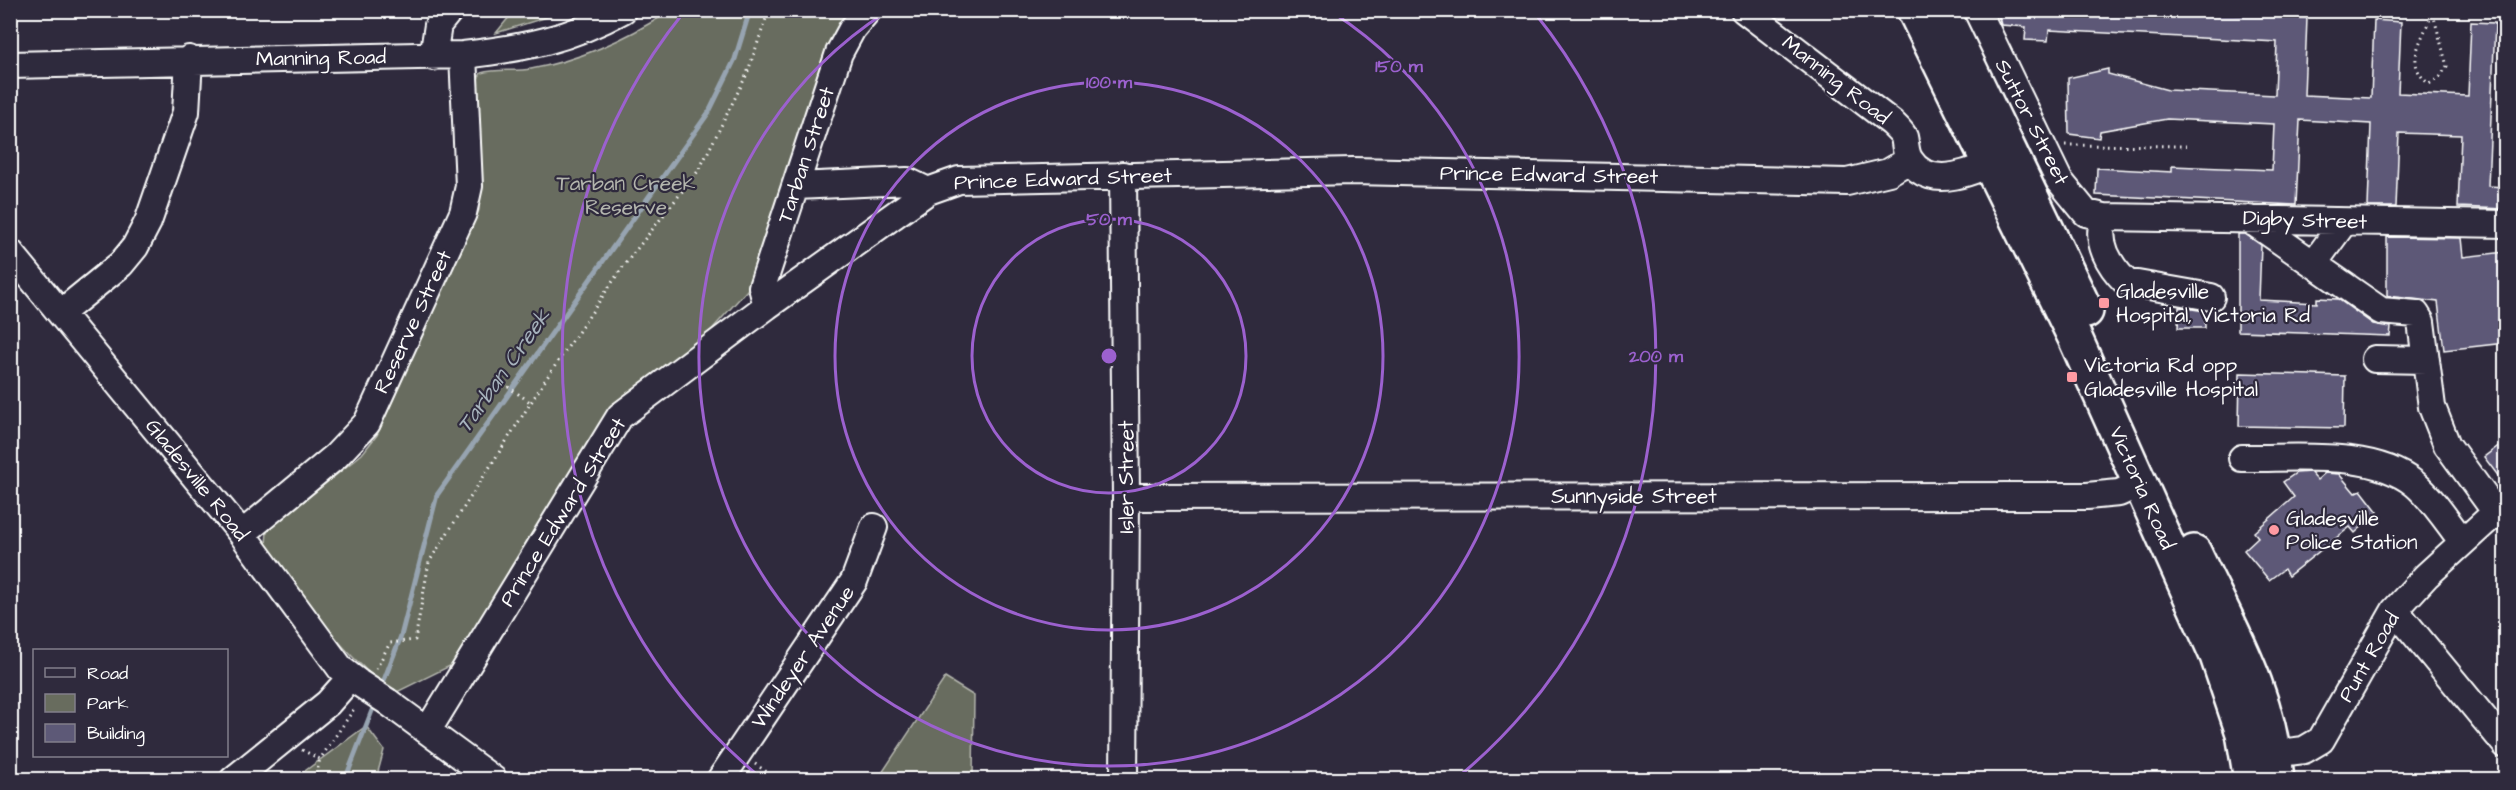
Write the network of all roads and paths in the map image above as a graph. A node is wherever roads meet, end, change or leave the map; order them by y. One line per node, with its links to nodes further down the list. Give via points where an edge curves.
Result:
1 (450, 10): 12 (street, via 438,25)
2 (623, 10): 11 (street, Manning Road, via 589,29 523,48)
3 (769, 10): 33 (path, via 747,74 699,170 622,268)
4 (868, 10): 19 (street, Tarban Street, via 839,53)
5 (1744, 10): 17 (street, Manning Road, via 1892,123 1903,136)
6 (1914, 10): 16 (highway, Victoria Road)
7 (1942, 10): 16 (highway, Victoria Road)
8 (1977, 10): 16 (street, Suttor Street)
9 (2333, 10): 10 (path)
10 (2432, 12): 10 (path, via 2447,66 2429,84 2418,75 2414,61)
11 (463, 55): 12 (street, Manning Road); 39 (street, Reserve Street, via 469,186 463,213 367,423 356,438)
12 (433, 57): 13 (street, Manning Road)
13 (189, 59): 14 (street, Manning Road); 29 (street, via 186,112 148,222 135,247 120,264)
14 (10, 65)
15 (2186, 146): 16 (path)
16 (2014, 154): 17 (street, via 1949,177 1933,176); 21 (street, Suttor Street, via 2059,180 2086,213); 35 (highway, Victoria Road, via 2075,338); 48 (highway, Victoria Road, via 2193,551 2245,653 2267,717)
17 (1910, 160): 18 (street, Prince Edward Street, via 1889,172 1847,182 1353,171)
18 (1123, 175): 20 (street, Prince Edward Street, via 959,180); 36 (street, Isler Street)
19 (796, 186): 20 (street, via 907,181); 28 (street, Tarban Street, via 762,287)
20 (928, 191): 28 (street, Prince Edward Street)
21 (2104, 217): 22 (street, Digby Street); 27 (street, via 2101,243 2126,282)
22 (2248, 219): 23 (street, Digby Street); 26 (street)
23 (2344, 222): 24 (street, Digby Street); 26 (street)
24 (2505, 224)
25 (10, 252): 29 (street, Gladesville Road)
26 (2314, 263): 31 (street, via 2381,311 2416,314 2421,322)
27 (2211, 297)
28 (767, 306): 44 (street, Prince Edward Street, via 620,416)
29 (62, 312): 39 (street, Gladesville Road)
30 (2375, 359): 31 (street)
31 (2426, 360): 37 (street, via 2432,407 2447,445)
32 (500, 382): 33 (path)
33 (530, 402): 42 (path, via 429,562 415,640)
34 (2242, 458): 40 (street, via 2360,461 2391,468 2417,486)
35 (2139, 484): 36 (street, Sunnyside Street, via 2119,493 2087,496); 48 (highway, Victoria Road)
36 (1126, 497): 54 (street, Isler Street)
37 (2500, 507): 40 (street, Punt Road)
38 (874, 527): 46 (street, Windeyer Avenue, via 854,581)
39 (242, 534): 43 (street, Gladesville Road, via 264,568)
40 (2462, 541): 41 (street, Punt Road)
41 (2395, 610): 45 (street); 48 (street, Punt Road, via 2321,740)
42 (390, 643)
43 (355, 680): 44 (street, Gladesville Road, bridge); 50 (street)
44 (428, 730): 49 (street, Gladesville Road)
45 (2505, 745)
46 (739, 753): 52 (street, Windeyer Avenue); 53 (path)
47 (320, 759): 51 (path)
48 (2263, 768)
49 (490, 778)
50 (233, 780)
51 (315, 780)
52 (720, 780)
53 (779, 780)
54 (1124, 780)

